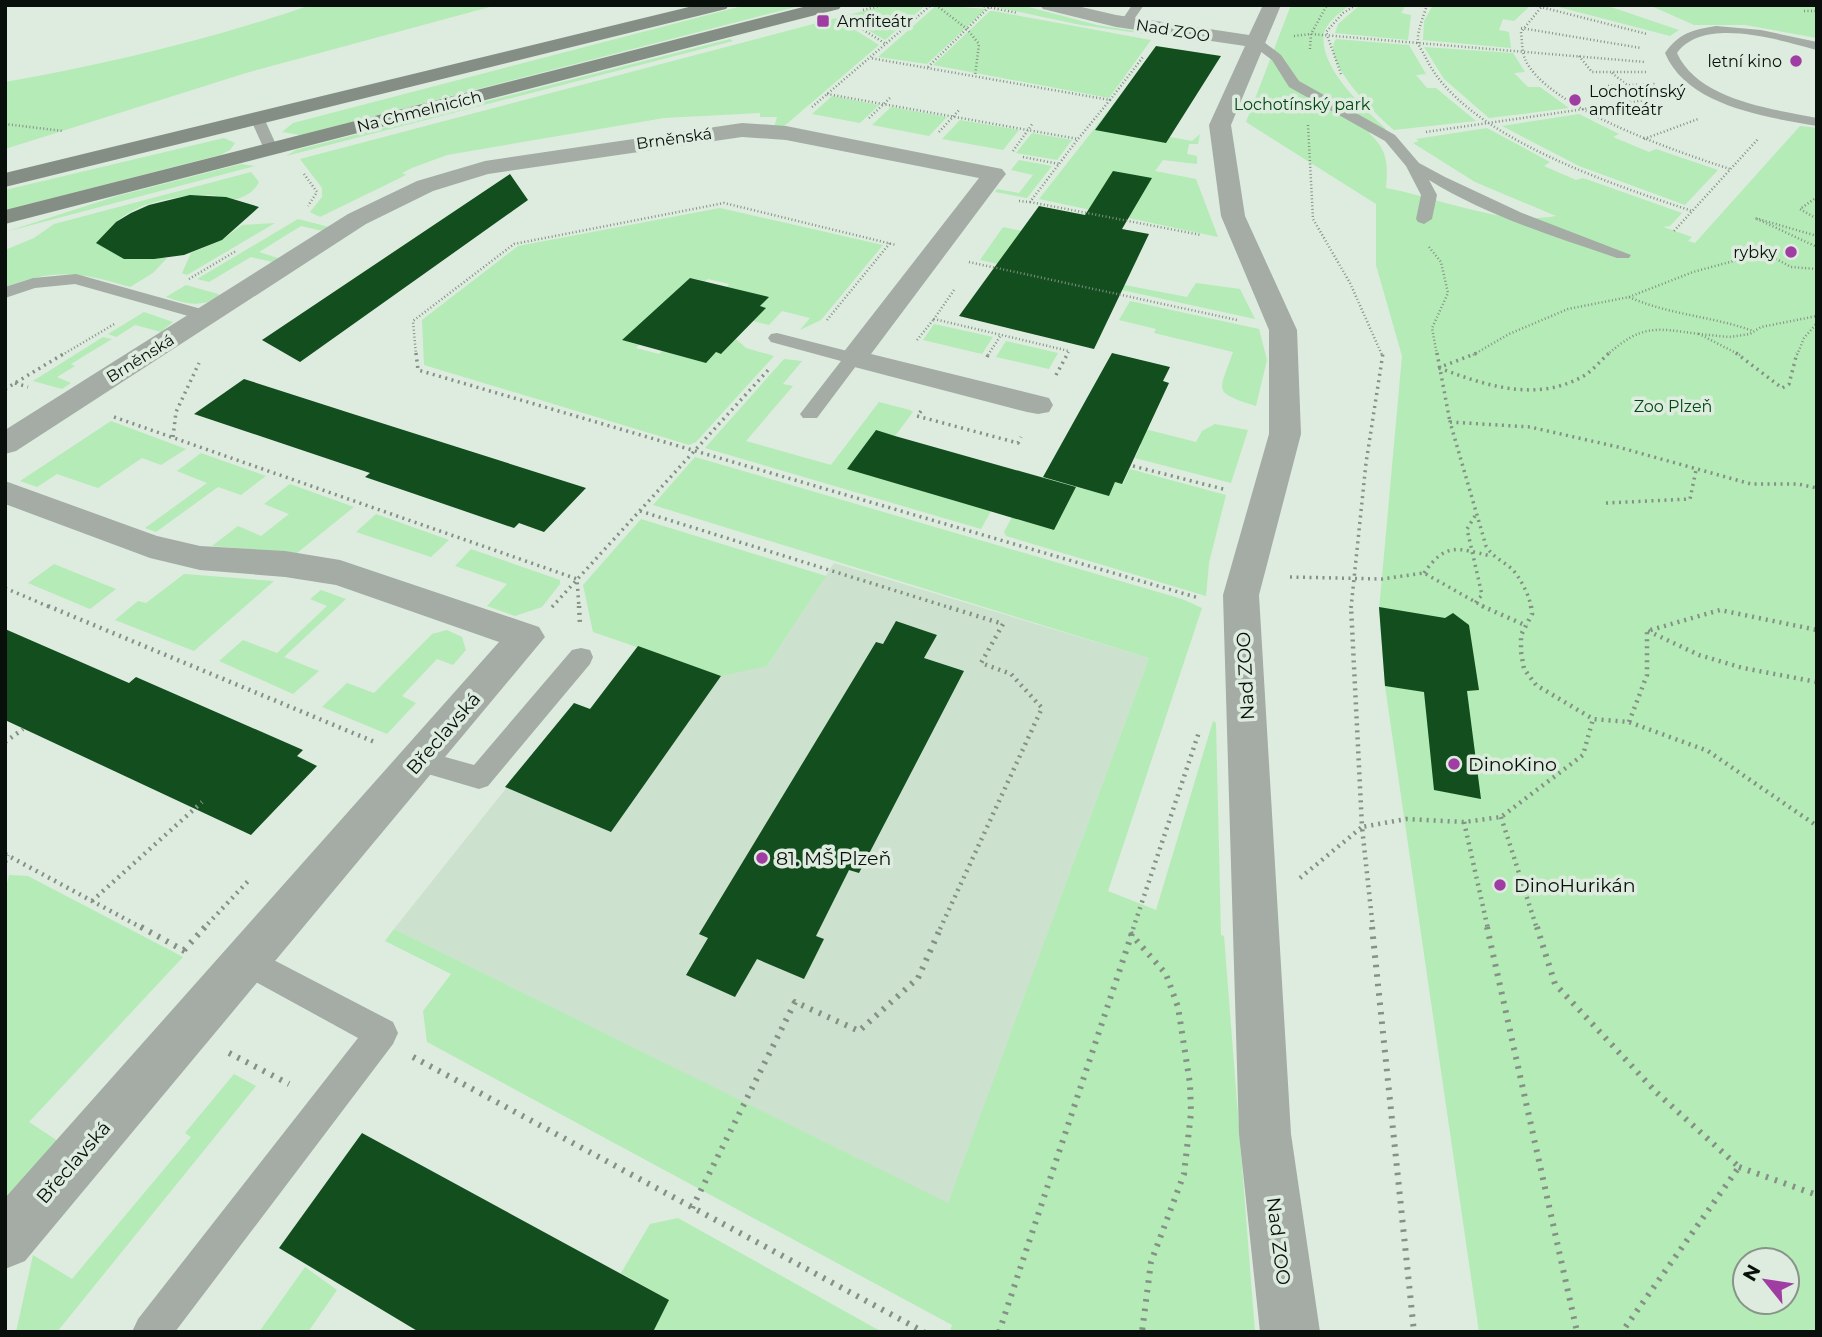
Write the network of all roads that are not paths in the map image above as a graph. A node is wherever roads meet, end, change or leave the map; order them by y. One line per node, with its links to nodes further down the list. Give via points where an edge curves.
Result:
1 (720, 5): 9 (street, Na Chmelnicích)
2 (833, 5): 11 (street, Na Chmelnicích)
3 (1049, 5): 6 (street, Nad ZOO)
4 (1138, 5): 6 (lane)
5 (1272, 5): 7 (street, Nad ZOO)
6 (1126, 23): 7 (street, Nad ZOO)
7 (1256, 42): 12 (lane, via 1278,58 1294,84 1390,138); 30 (street, Nad ZOO, via 1220,125 1233,216 1283,330 1285,434 1241,595 1265,1135)
8 (1817, 46): 10 (lane, via 1723,29 1693,35 1671,53 1683,73 1709,90 1740,103)
9 (257, 118): 11 (lane); 13 (street, Na Chmelnicích)
10 (1817, 122)
11 (271, 149): 14 (street, Na Chmelnicích)
12 (1413, 165): 15 (lane, via 1429,195); 16 (lane, via 1484,205)
13 (5, 180)
14 (5, 217)
15 (1424, 219)
16 (1623, 254)
17 (5, 293): 18 (lane, via 33,283 76,279)
18 (206, 316): 20 (street, Brněnská, via 357,219 425,186 485,168 742,130 786,132 994,174); 23 (street, Brněnská)
19 (785, 340): 20 (lane)
20 (853, 358): 21 (street); 22 (lane)
21 (1038, 405)
22 (810, 414)
23 (5, 444)
24 (5, 492): 26 (street, Břeclavská, via 150,547 200,558 340,573 526,637)
25 (582, 657): 26 (lane, via 479,778)
26 (420, 761): 27 (street, Břeclavská)
27 (240, 969): 28 (street, Břeclavská); 29 (lane, via 382,1033)
28 (5, 1241)
29 (151, 1332)
30 (1290, 1332)

